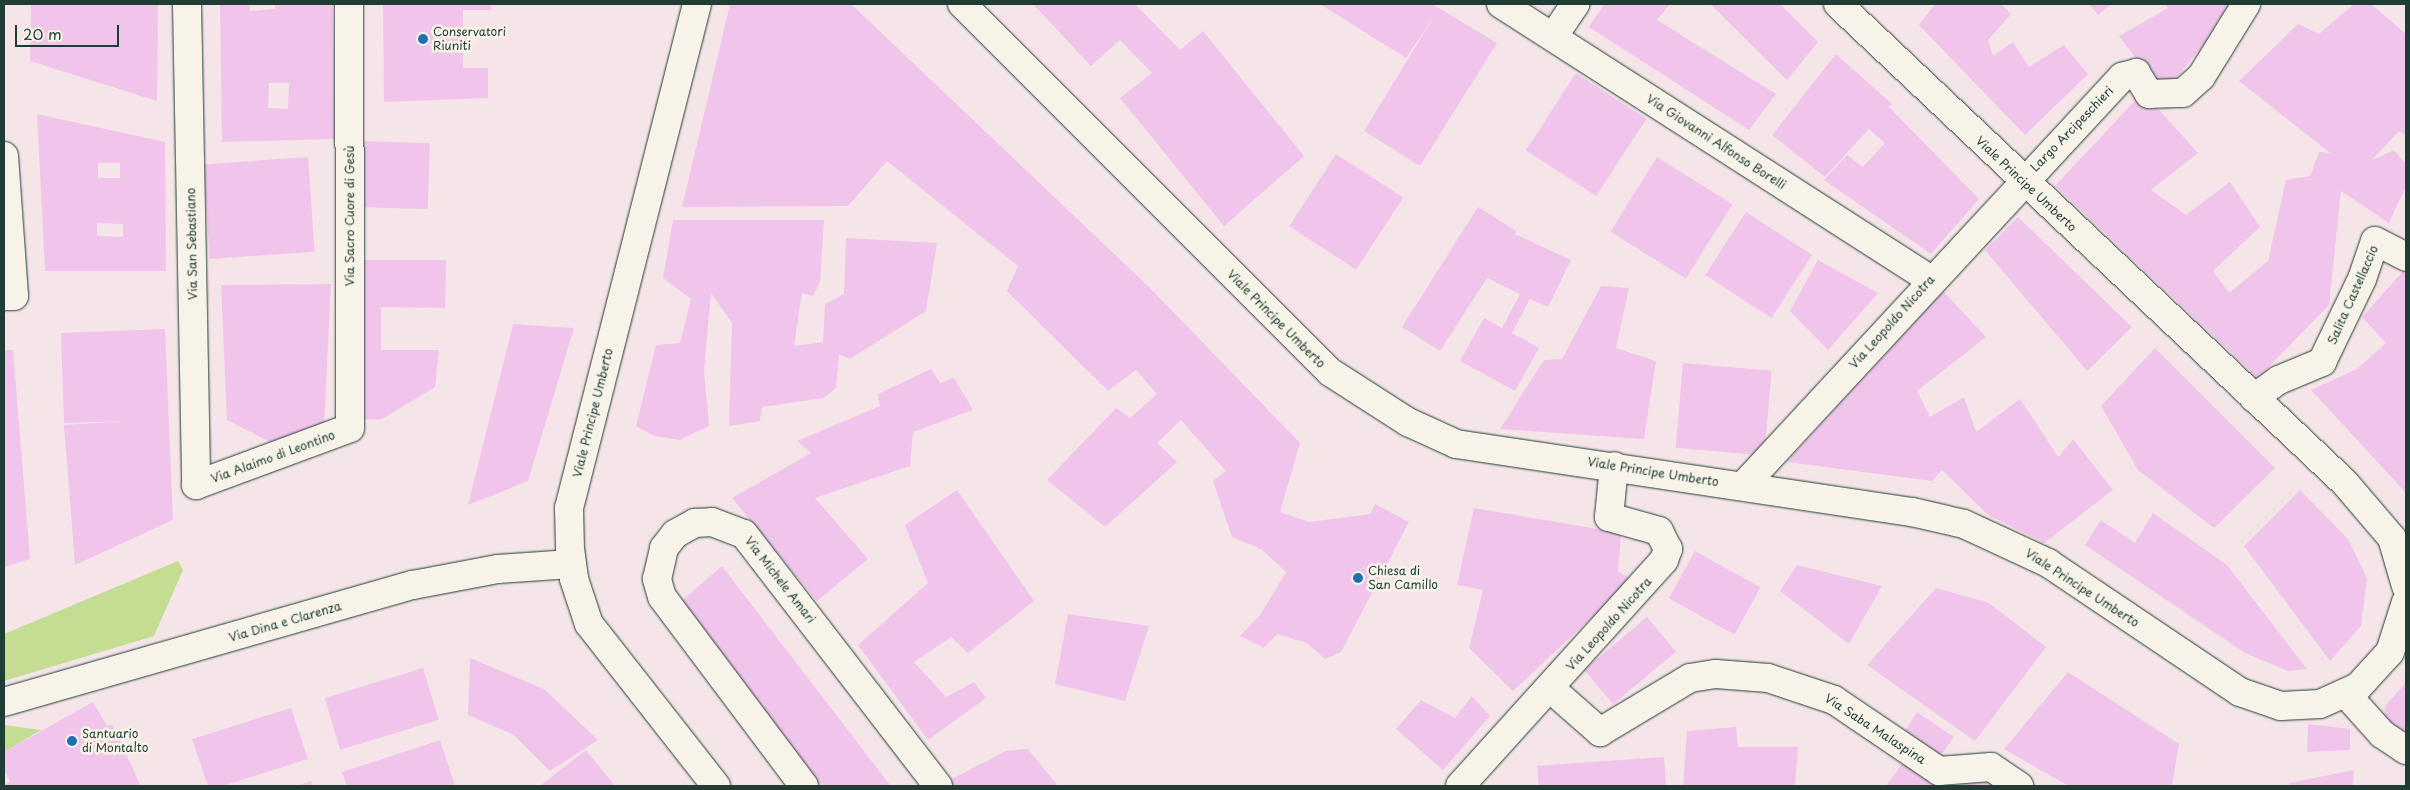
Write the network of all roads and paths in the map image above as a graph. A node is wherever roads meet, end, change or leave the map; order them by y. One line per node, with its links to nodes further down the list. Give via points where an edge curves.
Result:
1 (187, 4): 18 (street, Via San Sebastiano)
2 (349, 4): 16 (street, Via Sacro Cuore di Gesù)
3 (697, 4): 20 (street, Viale Principe Umberto, via 569,508)
4 (962, 4): 17 (street, Viale Principe Umberto, via 1330,372 1408,422 1456,444)
5 (1501, 4): 9 (street, Via Giovanni Alfonso Borelli)
6 (1575, 4): 9 (street)
7 (1838, 4): 11 (street, Viale Principe Umberto)
8 (2246, 4): 11 (street, Largo Arcipeschieri, via 2201,77 2183,93 2149,94 2136,73 2122,77)
9 (1553, 37): 13 (street, Via Giovanni Alfonso Borelli)
10 (4, 156): 14 (street)
11 (2021, 181): 13 (street, Via Leopoldo Nicotra); 15 (street, Viale Principe Umberto)
12 (2406, 257): 15 (street, Salita Castellaccio, via 2375,241 2362,279 2322,362 2279,380)
13 (1931, 280): 19 (street, Via Leopoldo Nicotra)
14 (9, 296)
15 (2254, 398): 21 (street, Viale Principe Umberto, via 2345,483 2383,526 2398,550)
16 (350, 428): 18 (street, Via Alaimo di Leontino)
17 (1614, 466): 19 (street, Viale Principe Umberto); 24 (street, Via Leopoldo Nicotra, via 1609,517 1659,531 1668,549 1655,573)
18 (196, 485)
19 (1743, 486): 25 (street, Viale Principe Umberto, via 1964,524 2048,563 2240,692 2281,706 2320,704)
20 (571, 564): 26 (street, Via Dina e Clarenza, via 498,569 421,583); 28 (street, Viale Principe Umberto, via 589,624)
21 (2406, 586)
22 (2406, 602): 23 (street, Viale Principe Umberto)
23 (2402, 641): 25 (street, Viale Principe Umberto, via 2372,675)
24 (1550, 688): 31 (street, Via Leopoldo Nicotra); 32 (street, Via Saba Malaspina, via 1600,732 1690,678 1716,674 1768,678 1834,700 1939,771 1991,767)
25 (2346, 694): 27 (street, via 2382,734)
26 (4, 702)
27 (2406, 750)
28 (716, 786)
29 (804, 786): 30 (street, Via Michele Amari, via 662,597 657,572 664,548 675,534 695,523 712,522 744,534)
30 (938, 786)
31 (1460, 786)
32 (2020, 786)

